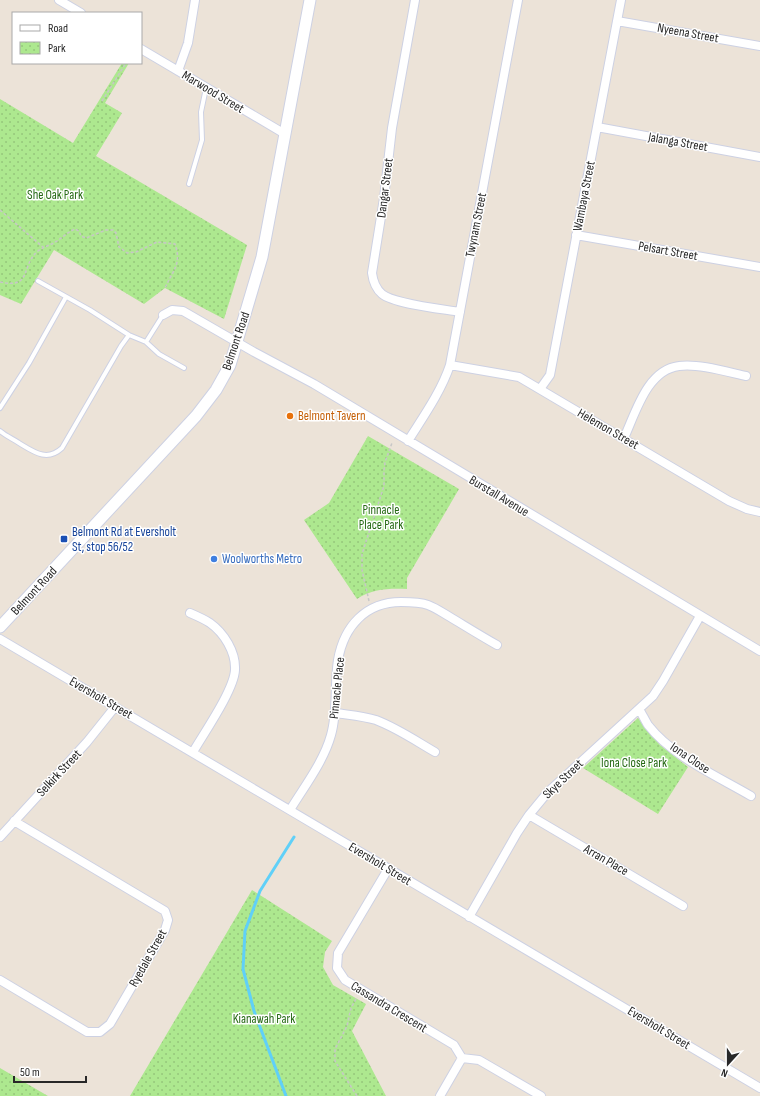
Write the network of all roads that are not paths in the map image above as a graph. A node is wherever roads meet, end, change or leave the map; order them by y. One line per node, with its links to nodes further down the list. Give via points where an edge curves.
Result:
1 (59, 0): 7 (street)
2 (196, 0): 11 (street, via 188,43)
3 (310, 0): 14 (main road, Belmont Road)
4 (415, 0): 21 (street, Dangar Street, via 392,128 372,273 374,284 382,295 394,301)
5 (518, 0): 21 (street, Twynam Street)
6 (621, 0): 8 (street, Wambaya Street)
7 (79, 12)
8 (617, 21): 9 (street, Nyeena Street); 13 (street, Wambaya Street)
9 (760, 46)
10 (142, 50): 11 (street, Marwood Street)
11 (178, 71): 12 (street, Marwood Street)
12 (206, 88): 14 (street, Marwood Street); 16 (lane, via 201,112 202,140)
13 (596, 127): 15 (street, Jalanga Street); 17 (street, Wambaya Street)
14 (285, 134): 25 (main road, Belmont Road, via 262,256)
15 (760, 157)
16 (189, 184)
17 (576, 235): 18 (street, Pelsart Street); 29 (street, Wambaya Street, via 550,375)
18 (760, 267)
19 (38, 281): 20 (lane)
20 (66, 297): 23 (lane); 30 (lane)
21 (460, 312): 26 (street, Twynam Street)
22 (163, 315): 24 (lane); 25 (street, Burstall Avenue, via 172,310 183,311)
23 (129, 334): 24 (lane); 31 (lane, via 62,448 56,454 46,456 35,453)
24 (146, 342): 27 (lane, via 159,354)
25 (237, 342): 33 (street, Burstall Avenue, via 314,384); 37 (main road, Belmont Road, via 230,365 216,390 196,416)
26 (450, 365): 29 (street, Helemon Street, via 519,377); 33 (street, Twynam Street, via 436,395)
27 (184, 368)
28 (746, 376): 32 (street, via 696,366 679,366 663,371 644,393)
29 (540, 389): 32 (street, Helemon Street)
30 (0, 408)
31 (0, 431)
32 (624, 438): 34 (street, Helemon Street, via 729,501)
33 (408, 441): 36 (street, Burstall Avenue)
34 (760, 512)
35 (190, 613): 44 (street, via 210,623 223,636 232,652 235,670 231,688)
36 (700, 616): 40 (street, Burstall Avenue); 42 (street, Skye Street, via 663,681 653,696)
37 (0, 628)
38 (0, 639): 41 (street, Eversholt Street)
39 (497, 645): 43 (street, Pinnacle Place, via 429,605 414,602 381,604 365,612 355,621 346,636 336,673)
40 (760, 651)
41 (115, 707): 44 (street, Eversholt Street); 49 (street, Selkirk Street, via 87,742)
42 (639, 709): 46 (street, Iona Close, via 649,725 683,756); 48 (street, Skye Street, via 548,792)
43 (336, 713): 45 (street, via 375,720); 47 (street, Pinnacle Place, via 325,753)
44 (193, 752): 47 (street, Eversholt Street)
45 (435, 752)
46 (751, 796)
47 (290, 810): 51 (street, Eversholt Street)
48 (529, 815): 52 (street, Arran Place); 53 (street, Skye Street)
49 (14, 821): 50 (street, Selkirk Street); 54 (street, Ryedale Street, via 165,911 168,920 165,930 110,1024 100,1032 87,1032)
50 (0, 837)
51 (388, 869): 53 (street, Eversholt Street); 55 (street, Cassandra Crescent, via 338,953 337,968 345,980 454,1045)
52 (684, 906)
53 (469, 916): 56 (street, Eversholt Street)
54 (0, 980)
55 (462, 1058): 57 (street); 58 (street, via 479,1060)
56 (760, 1088)
57 (440, 1096)
58 (541, 1096)

